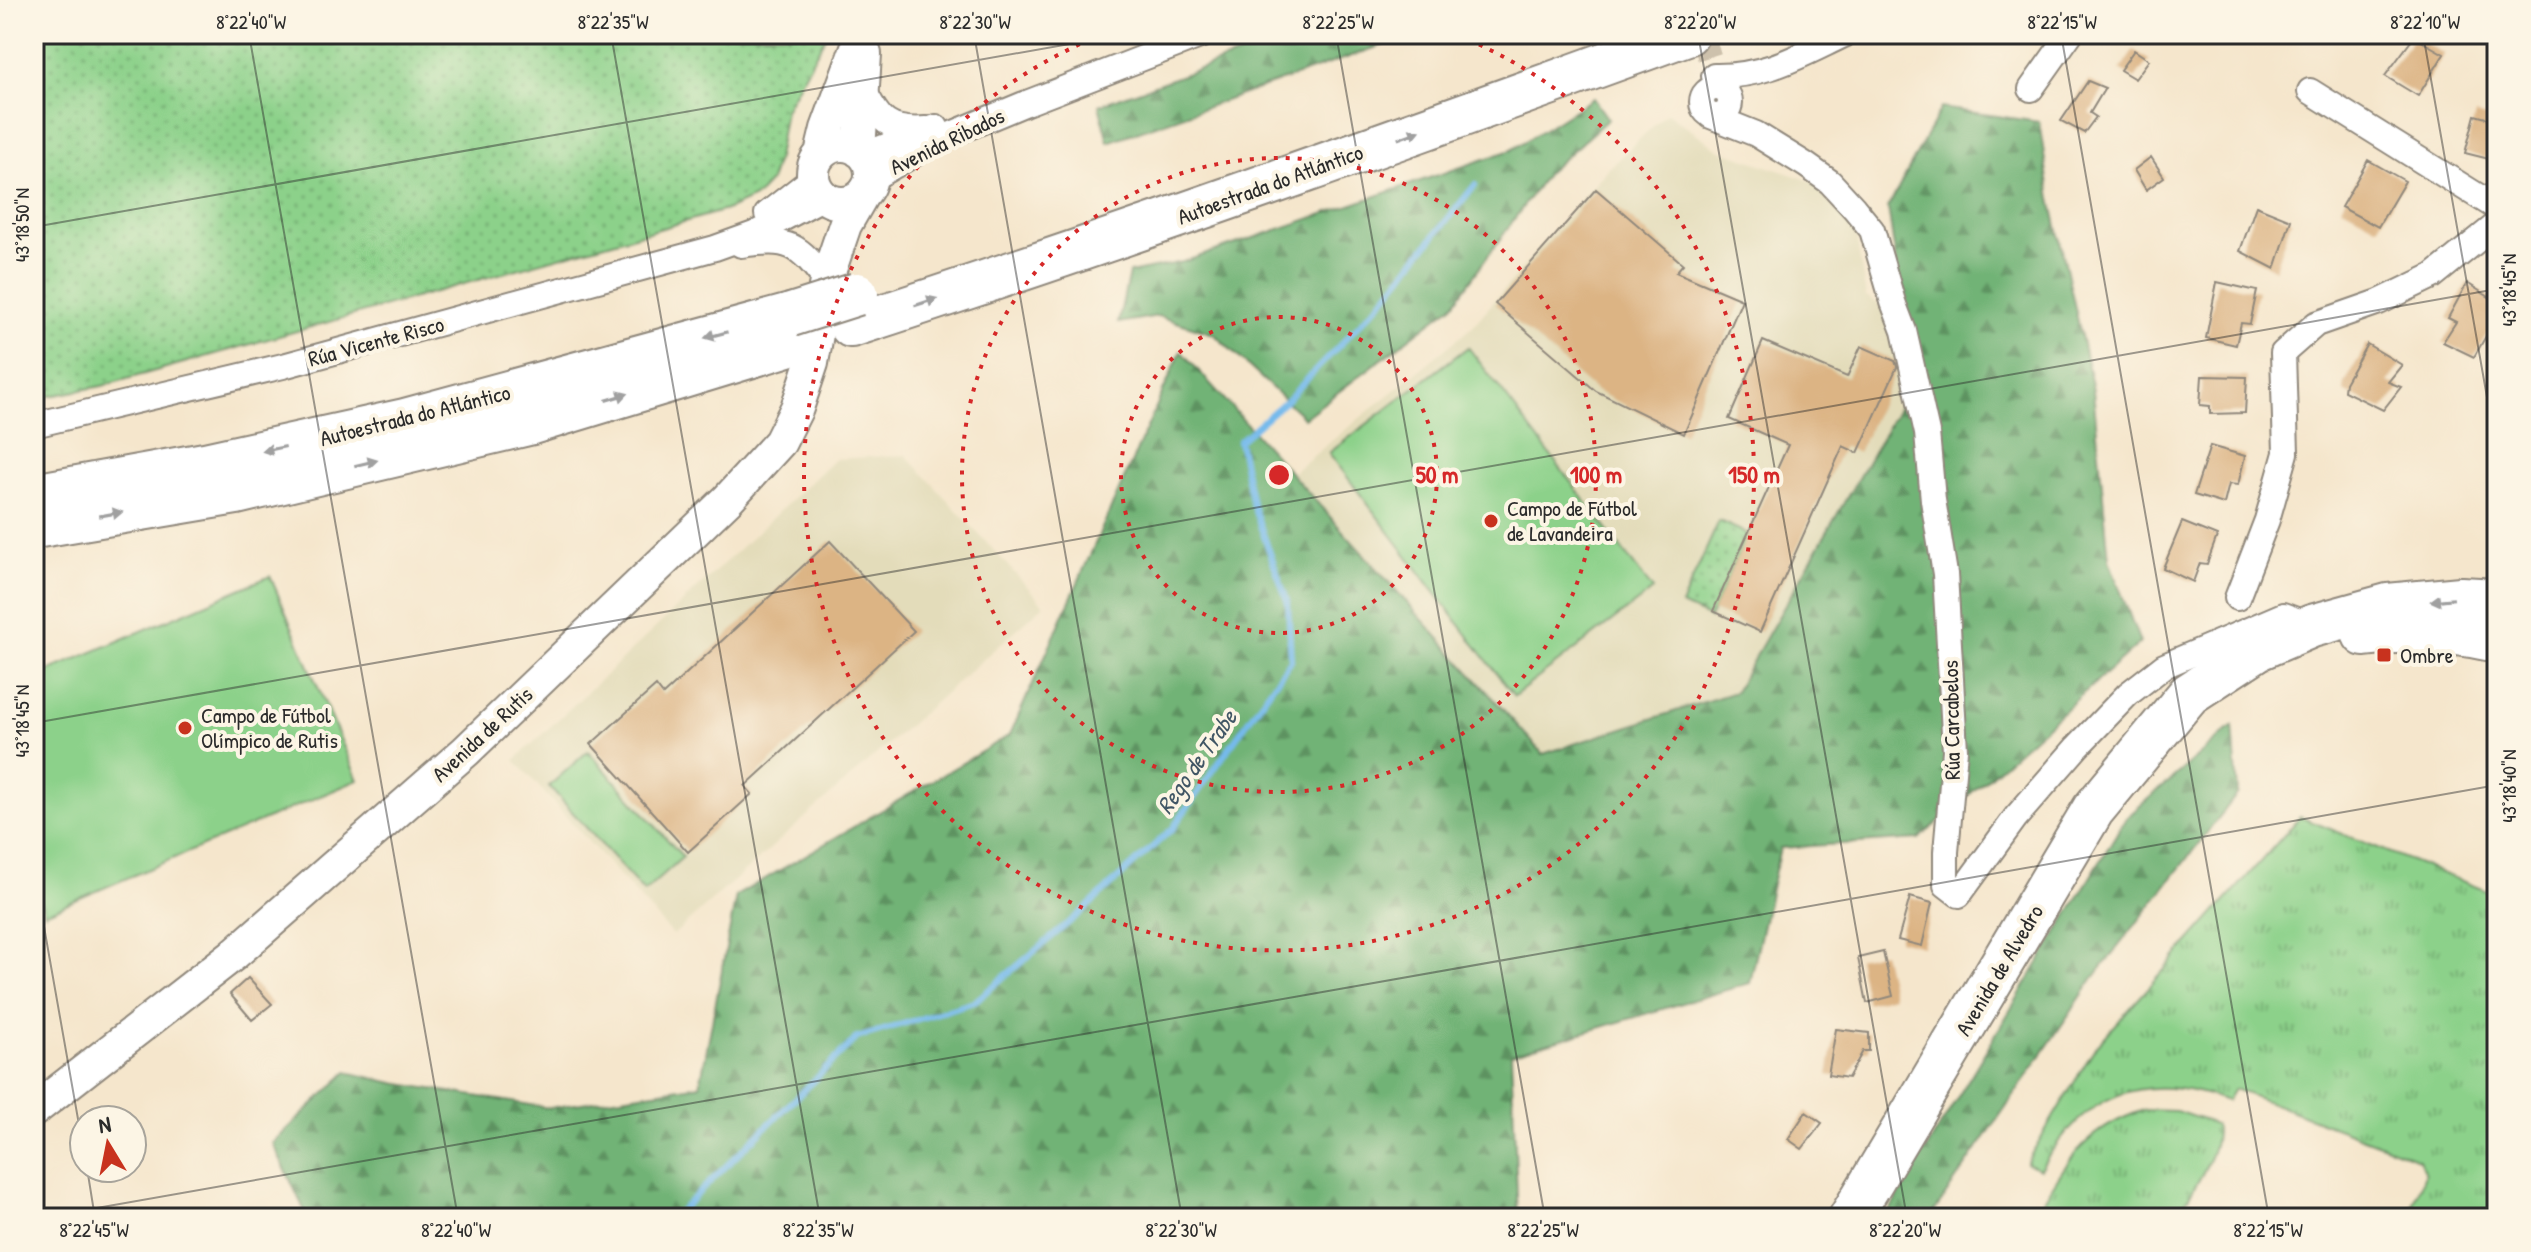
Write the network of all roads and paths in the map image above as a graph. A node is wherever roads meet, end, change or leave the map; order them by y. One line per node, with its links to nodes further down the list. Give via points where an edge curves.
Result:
1 (864, 34): 7 (street, Avenida de Rutis); 13 (street, Avenida de Rutis, via 827,129)
2 (1205, 34): 10 (street, Avenida Ribados)
3 (1606, 34): 17 (highway, Autoestrada do Atlántico)
4 (1846, 34): 6 (street, via 1771,68)
5 (2070, 34): 8 (street)
6 (1712, 80): 17 (highway, Autoestrada do Atlántico, one-way to 6, via 1070,255 1248,193); 24 (street, Rúa Carcabelos, via 1756,134 1830,182 1872,230 1904,331 1927,433 1945,574 1955,750 1946,885 1959,895 2016,817 2077,747 2128,694 2164,666 2283,615)
7 (863, 88): 11 (street, via 875,112 890,124 905,130); 12 (street, Avenida de Rutis)
8 (2031, 89)
9 (2310, 91): 14 (street)
10 (1024, 104): 11 (street, Avenida Ribados); 12 (street, Avenida Ribados)
11 (933, 128): 12 (street, Avenida Ribados)
12 (863, 171): 13 (street, via 844,203); 13 (street, via 839,145); 17 (street, Avenida de Rutis, via 845,225)
13 (821, 182): 16 (street, Rúa Vicente Risco); 17 (street, Avenida de Rutis)
14 (2497, 208)
15 (2497, 224): 22 (street, via 2433,276 2316,324 2283,353 2286,453)
16 (715, 248): 17 (street, via 763,242 804,252); 19 (street, Rúa Vicente Risco, via 283,366)
17 (845, 301): 18 (highway, bridge); 27 (street, Avenida de Rutis, via 812,363 780,442 728,499 466,751 233,955)
18 (788, 331): 20 (highway, Autoestrada do Atlántico, one-way to 20, via 205,464); 21 (highway, Autoestrada do Atlántico, one-way to 18, via 236,493 532,423)
19 (34, 425)
20 (34, 495)
21 (34, 527)
22 (2237, 598)
23 (2497, 600): 24 (highway, Avenida de Alvedro, one-way to 24, via 2388,605)
24 (2312, 626): 26 (highway, Avenida de Alvedro, via 2258,649 2189,694)
25 (2497, 641): 26 (highway, Avenida de Alvedro, via 2387,632 2347,638 2301,650 2230,682)
26 (2158, 729): 28 (highway, Avenida de Alvedro, via 2093,810)
27 (34, 1110)
28 (1850, 1218)

